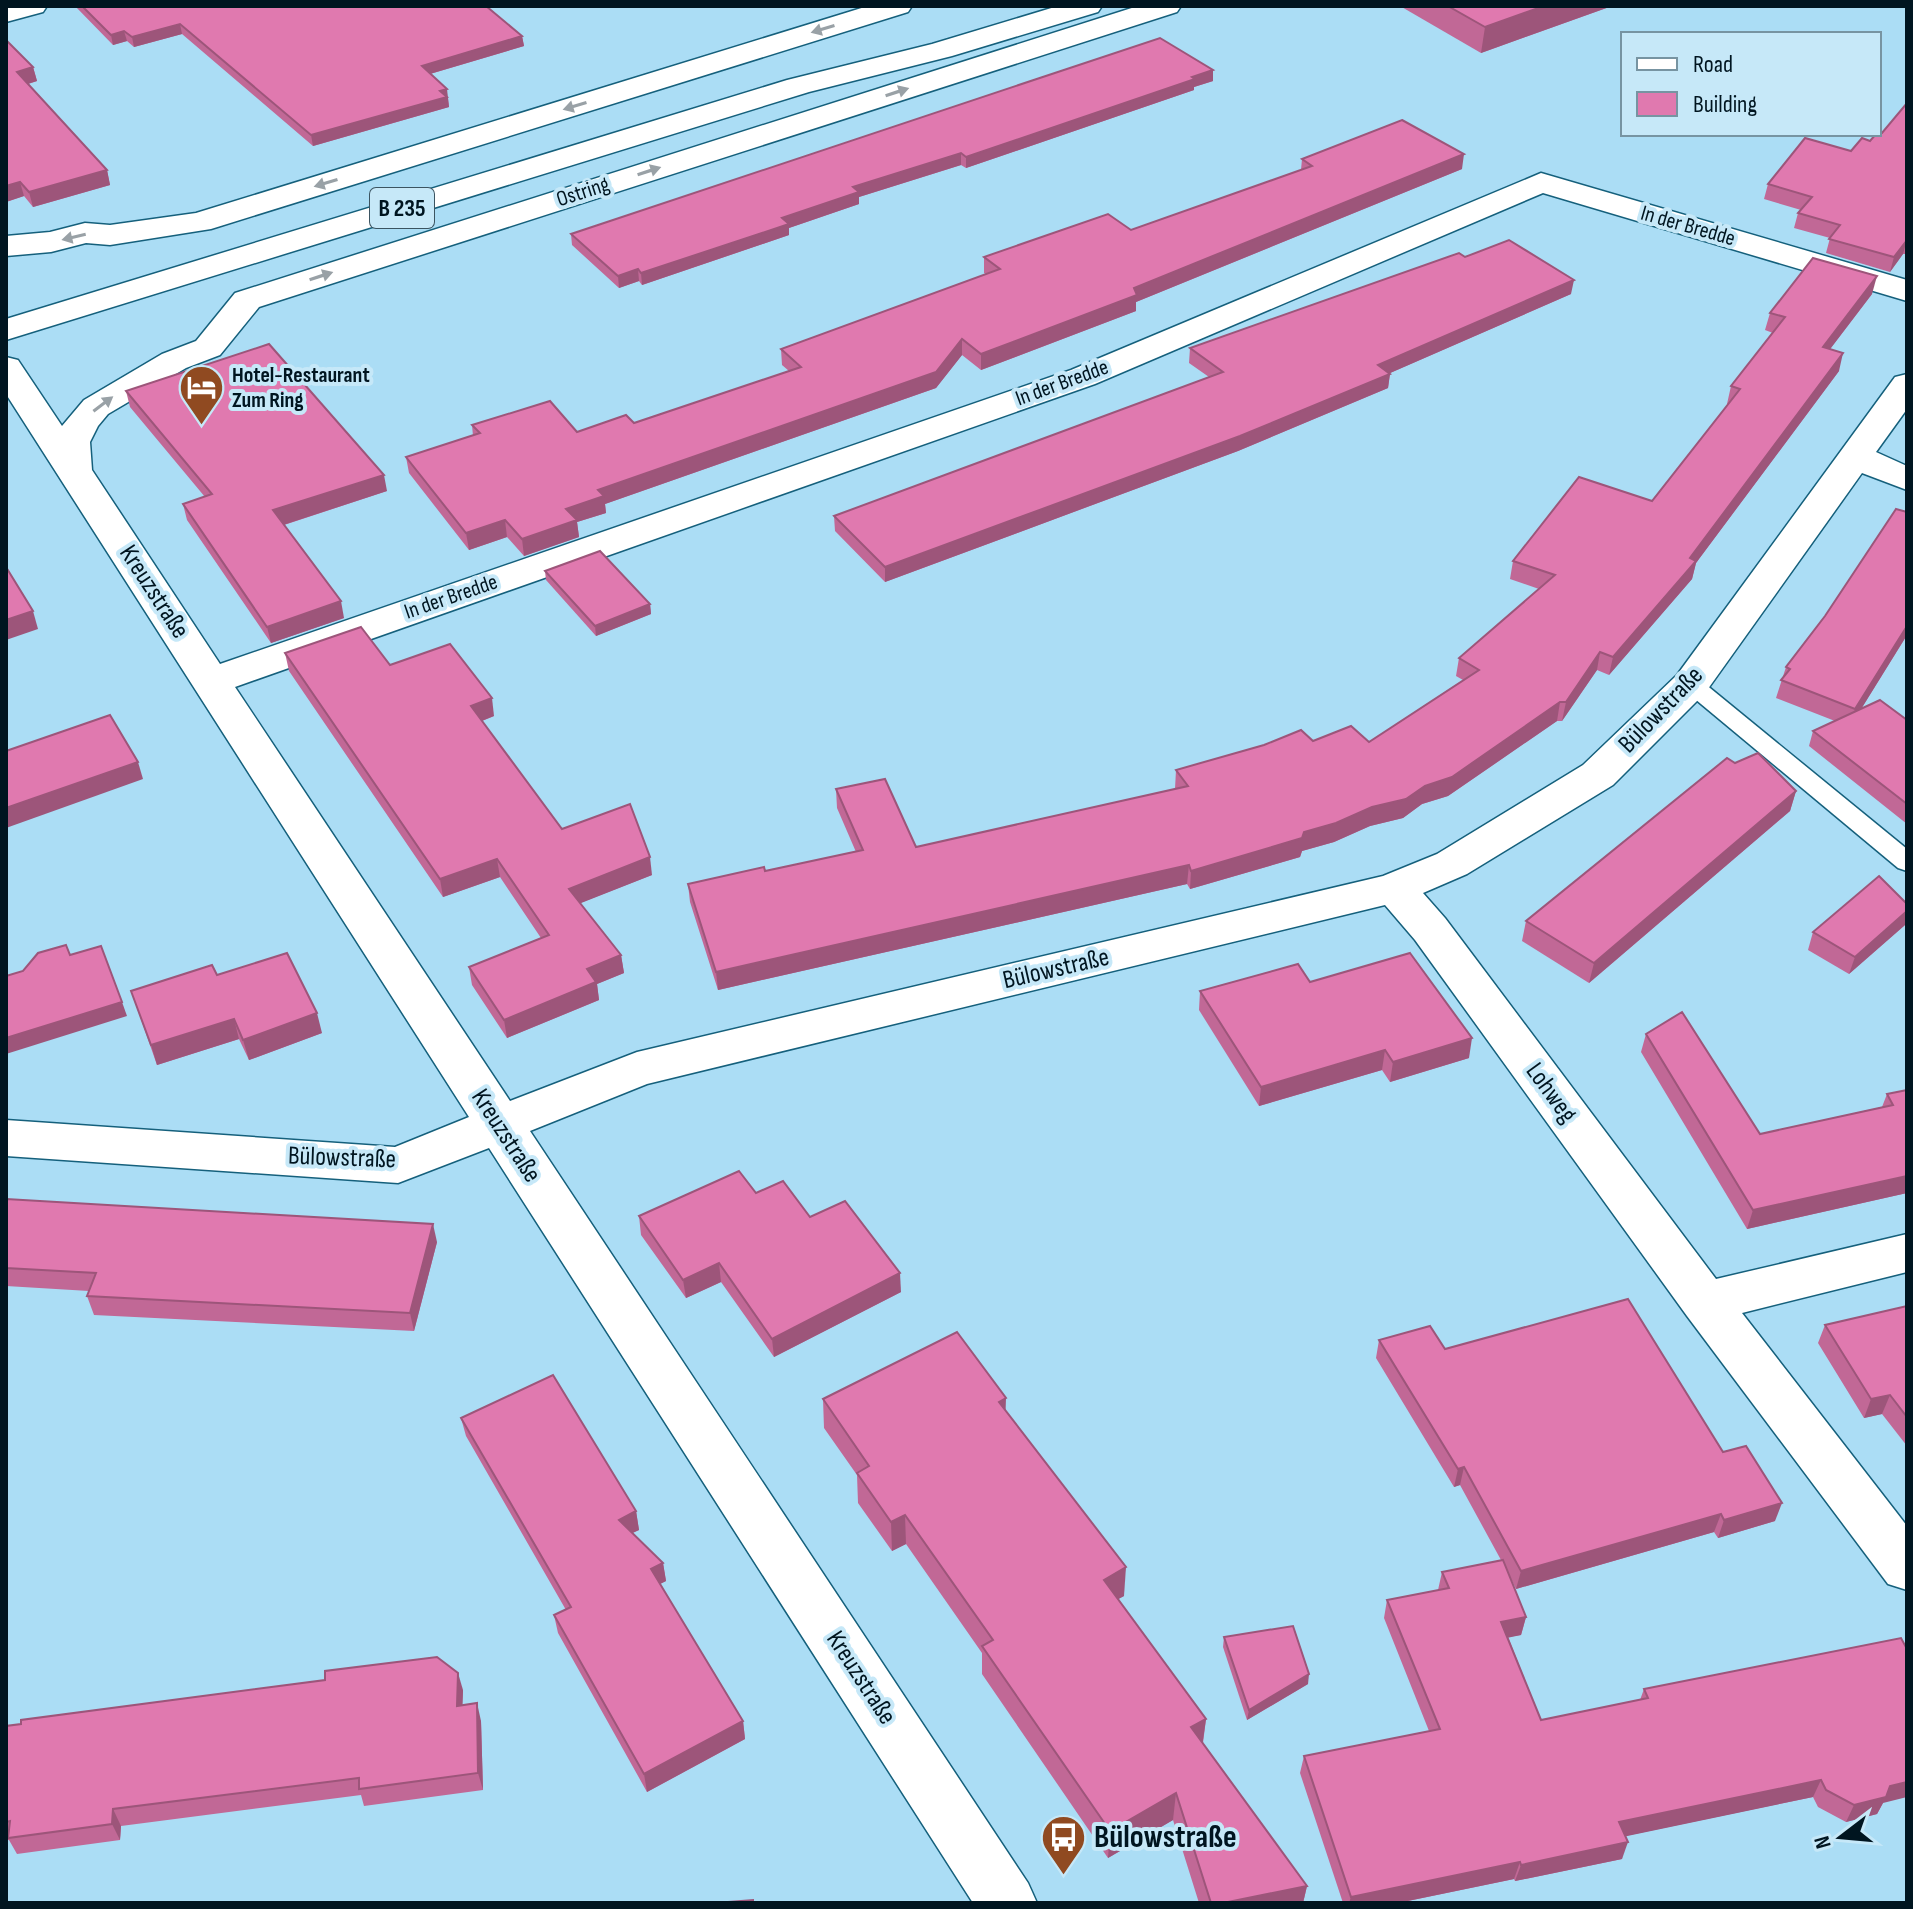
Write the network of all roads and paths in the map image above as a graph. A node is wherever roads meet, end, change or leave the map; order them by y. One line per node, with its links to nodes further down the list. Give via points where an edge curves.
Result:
1 (33, 6): 6 (street)
2 (898, 6): 8 (street, one-way to 8, via 200,222)
3 (1018, 6): 7 (street, Ostring / B 235, via 923,36)
4 (1088, 6): 7 (street, Ostring / B 235)
5 (1167, 6): 14 (street, Ostring, one-way to 5, via 72,442 96,407 174,361 208,348 247,300)
6 (6, 13)
7 (798, 86): 10 (street, Ostring / B 235)
8 (6, 246)
9 (1907, 291): 16 (street, In der Bredde, via 1541,182 1083,377)
10 (6, 330)
11 (6, 367): 14 (street, Kreuzstraße)
12 (1907, 384): 13 (street, Bülowstraße)
13 (1856, 457): 15 (street); 17 (street, Bülowstraße)
14 (74, 470): 16 (street, Kreuzstraße)
15 (1907, 479)
16 (212, 681): 20 (street, Kreuzstraße)
17 (1691, 684): 18 (lane); 19 (street, Bülowstraße, via 1598,775 1452,864)
18 (1907, 862)
19 (1394, 888): 20 (street, Bülowstraße, via 637,1069); 23 (street, Lohweg, via 1430,929)
20 (498, 1124): 21 (street, Bülowstraße, via 398,1165); 25 (street, Kreuzstraße)
21 (6, 1138)
22 (1907, 1253): 23 (street)
23 (1705, 1302): 24 (street, Lohweg)
24 (1907, 1567)
25 (1007, 1903)

